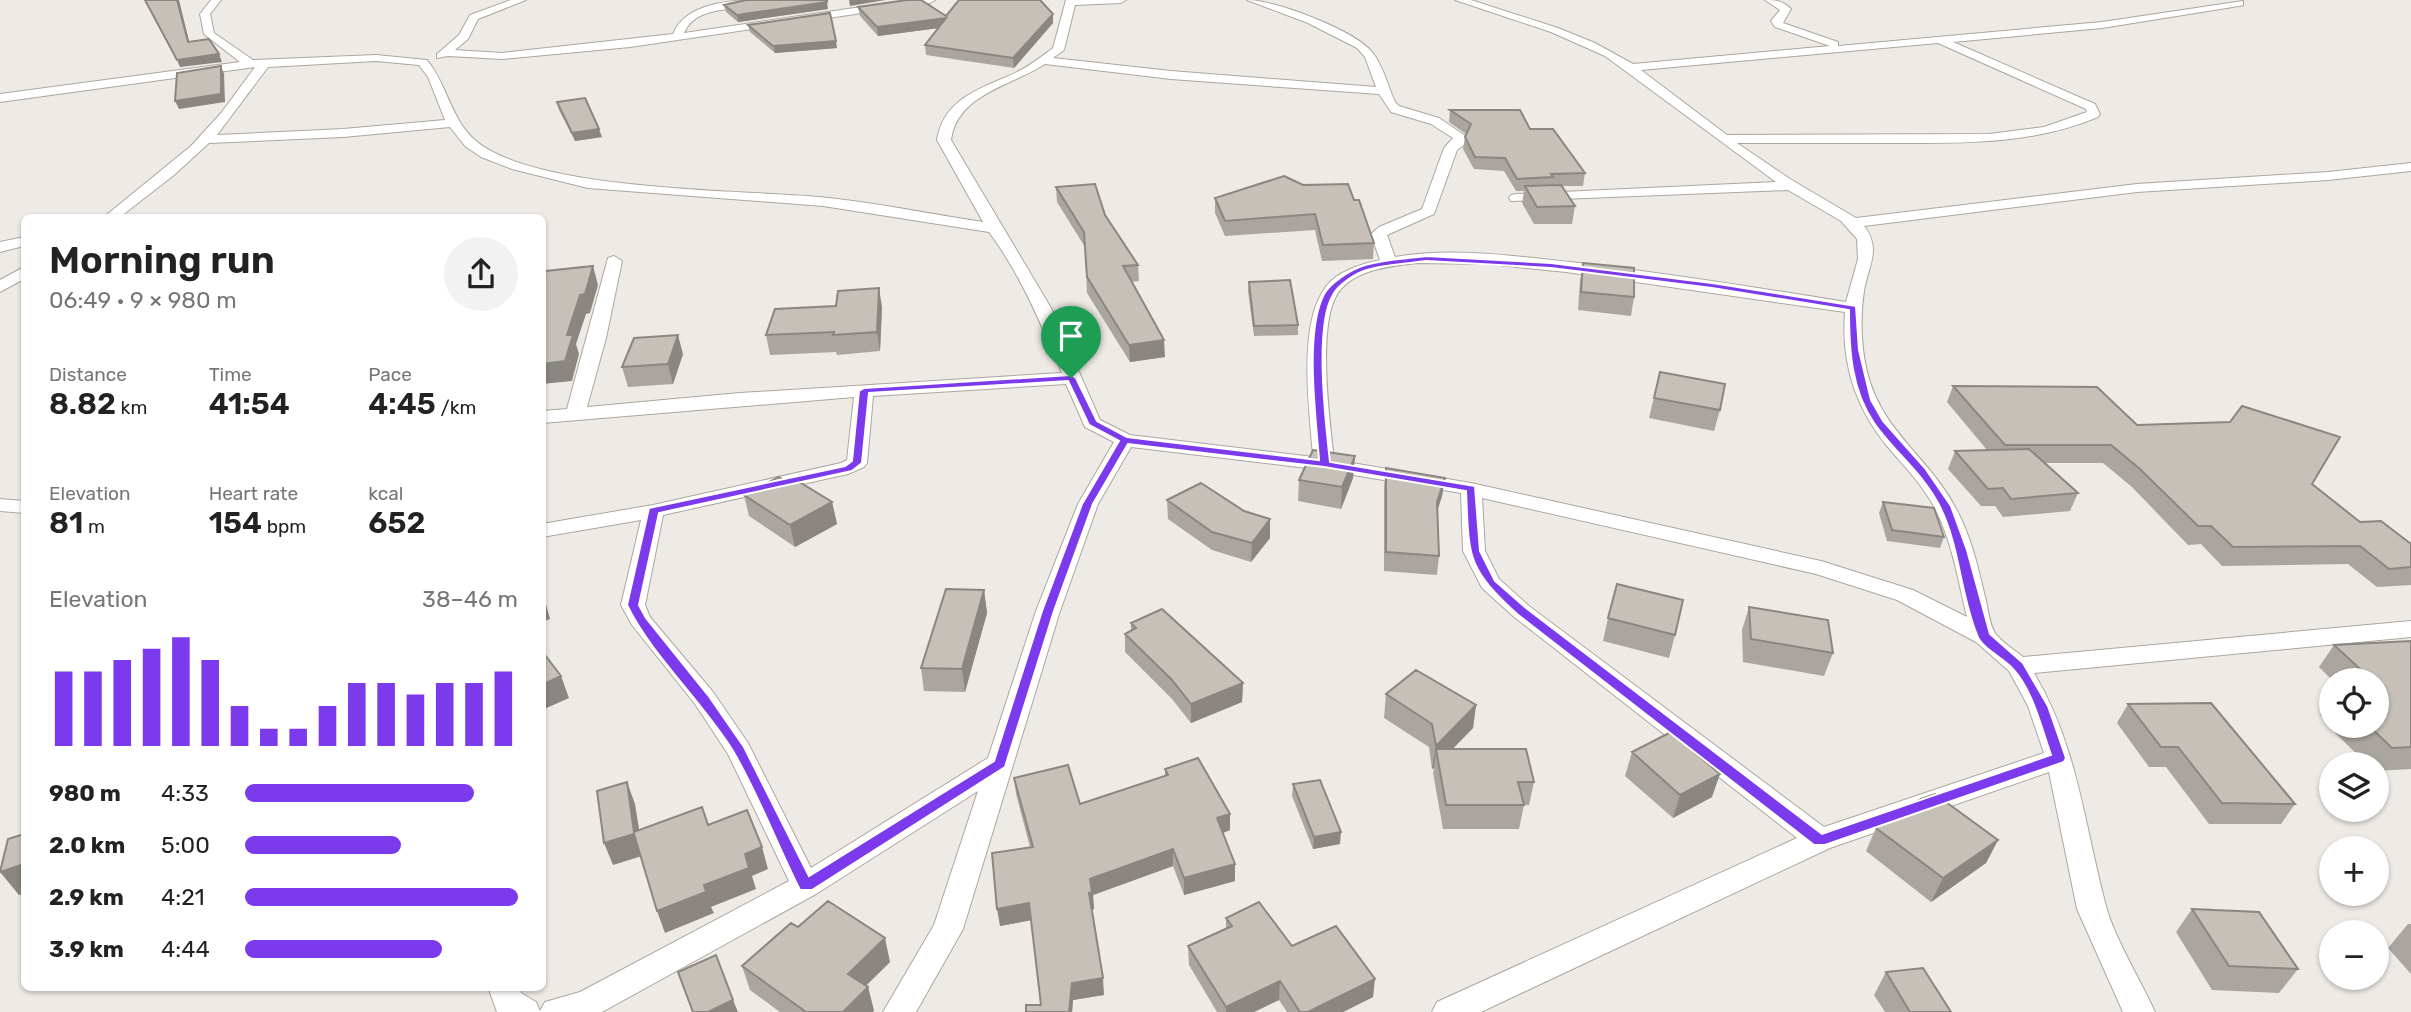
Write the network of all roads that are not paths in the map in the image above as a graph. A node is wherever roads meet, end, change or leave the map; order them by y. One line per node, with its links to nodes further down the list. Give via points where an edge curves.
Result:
1 (216, 0): 17 (street, via 205,14 209,34)
2 (521, 0): 14 (street, via 474,17 464,37)
3 (757, 0): 11 (street, via 685,20)
4 (930, 0): 11 (street)
5 (1121, 0): 9 (street)
6 (1252, 0): 19 (street, via 1312,21 1361,46)
7 (1460, 0): 18 (street, via 1578,38)
8 (1770, 0): 13 (street, via 1786,9 1778,15 1779,25)
9 (1071, 1): 15 (street, via 1058,50)
10 (2239, 3): 12 (street, via 2102,25)
11 (677, 37): 14 (street, via 502,56)
12 (1938, 40): 13 (street); 23 (street, via 2091,107 2094,114 2054,129 1943,139)
13 (1843, 47): 18 (street)
14 (448, 53): 16 (street)
15 (1045, 61): 19 (street); 29 (street, via 984,90 954,111 946,126 944,140)
16 (423, 62): 17 (street, via 376,58); 21 (street)
17 (256, 64): 20 (street); 22 (street, via 248,88)
18 (1629, 68): 23 (street)
19 (1385, 91): 33 (street, via 1395,109 1435,121 1460,137 1451,148 1429,211 1379,234)
20 (0, 98)
21 (453, 123): 22 (street); 29 (street, via 486,154 588,184 823,202)
22 (206, 139): 27 (street)
23 (1724, 139): 25 (street)
24 (2411, 167): 28 (street, via 2137,188)
25 (1791, 186): 26 (street); 28 (street)
26 (1516, 198)
27 (115, 214)
28 (1852, 223): 36 (street, via 1864,237 1867,251)
29 (994, 228): 37 (street, via 1043,308)
30 (21, 243): 31 (street)
31 (0, 247)
32 (614, 261): 39 (street)
33 (1389, 263): 36 (street, via 1426,258 1551,265); 42 (street, via 1364,268 1328,294 1318,379)
34 (21, 274): 35 (street)
35 (0, 287)
36 (1853, 308): 49 (street, via 1854,350 1866,400 1945,506)
37 (1071, 378): 38 (street); 41 (street, via 1092,423)
38 (864, 391): 39 (street); 46 (street, via 857,463)
39 (575, 415): 40 (street)
40 (546, 417)
41 (1125, 440): 42 (street); 52 (street, via 1088,504 1048,611)
42 (1324, 464): 43 (street)
43 (1471, 489): 49 (street, via 1821,568 1905,595); 53 (street, via 1474,551 1490,583)
44 (0, 505): 45 (street)
45 (21, 507)
46 (653, 511): 47 (street); 54 (street, via 633,605 733,740)
47 (546, 530)
48 (2411, 629): 50 (street)
49 (1984, 636): 50 (street)
50 (2018, 666): 51 (street, via 2041,706)
51 (2059, 758): 53 (street); 60 (street, via 2092,909)
52 (1000, 764): 54 (street); 58 (street, via 948,929)
53 (1820, 841): 59 (street)
54 (806, 886): 57 (street, via 587,1004)
55 (505, 991): 56 (street, via 508,1002)
56 (524, 1012)
57 (556, 1012)
58 (899, 1012)
59 (1448, 1012)
60 (2140, 1012)

